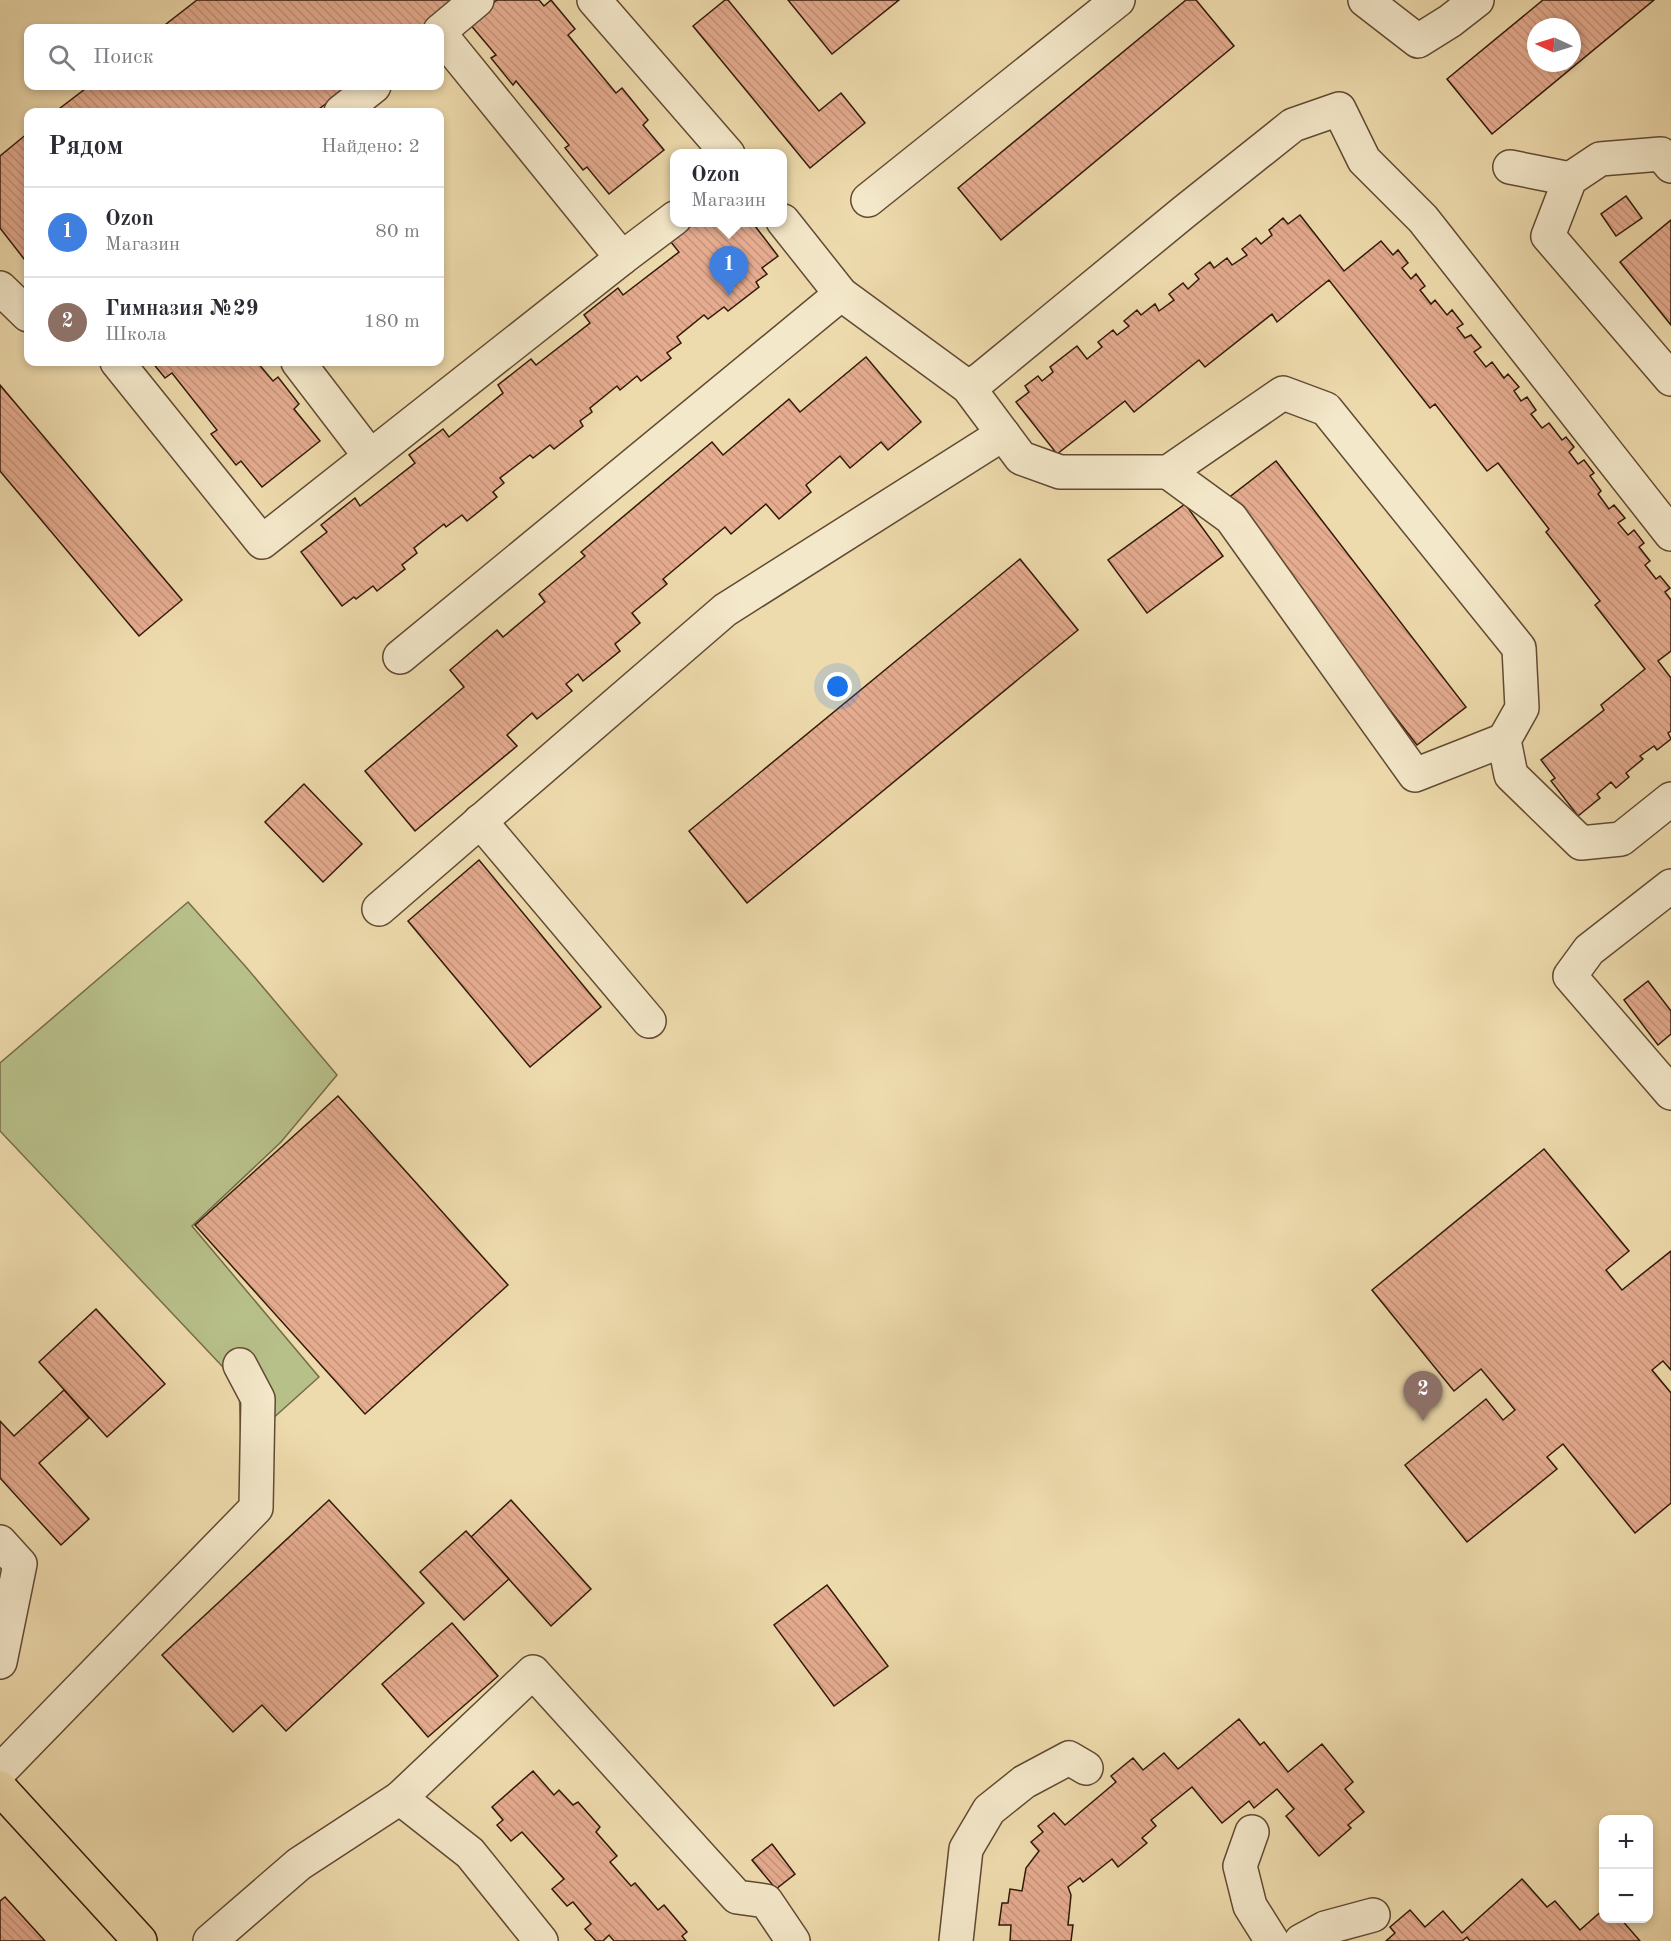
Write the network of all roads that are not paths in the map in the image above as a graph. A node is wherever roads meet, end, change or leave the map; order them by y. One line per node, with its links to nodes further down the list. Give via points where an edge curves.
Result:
1 (477, 0): 6 (lane)
2 (594, 0): 10 (lane)
3 (1118, 0): 14 (lane)
4 (1365, 0): 5 (lane, via 1418,41)
5 (1477, 0)
6 (444, 29)
7 (444, 38): 17 (lane)
8 (369, 90): 9 (lane)
9 (346, 108)
10 (724, 149)
11 (1668, 155): 13 (lane, via 1600,159)
12 (1510, 167): 13 (lane)
13 (1570, 179): 23 (lane, via 1548,236)
14 (868, 200)
15 (670, 222): 17 (lane)
16 (787, 226): 19 (lane)
17 (622, 258): 26 (lane)
18 (0, 288): 20 (lane)
19 (841, 294): 24 (lane); 29 (lane)
20 (24, 311)
21 (120, 366): 26 (lane, via 262,542)
22 (301, 366): 26 (lane)
23 (1671, 379)
24 (968, 387): 25 (lane); 28 (lane, via 1293,125 1340,109 1364,160 1423,219)
25 (1003, 434): 27 (lane, via 1021,458 1060,472); 32 (lane, via 725,610)
26 (370, 456)
27 (1168, 472): 30 (lane, via 1230,518 1415,775); 30 (lane, via 1283,393 1326,409 1519,648 1522,708)
28 (1671, 534)
29 (400, 657)
30 (1504, 741): 31 (lane, via 1511,775 1581,843 1621,839)
31 (1671, 799)
32 (480, 822): 34 (lane); 35 (lane)
33 (1671, 886): 36 (lane, via 1589,950 1570,976)
34 (380, 909)
35 (649, 1021)
36 (1671, 1093)
37 (240, 1365): 41 (lane, via 258,1399 256,1508)
38 (0, 1542): 39 (lane, via 20,1564)
39 (0, 1662)
40 (1086, 1768): 50 (lane, via 1069,1758 1024,1782 989,1810 966,1849)
41 (0, 1771)
42 (0, 1788): 46 (main road)
43 (400, 1798): 47 (lane, via 299,1864); 48 (lane, via 470,1853); 49 (lane, via 533,1672 737,1897 766,1901)
44 (1252, 1832): 51 (lane, via 1240,1866 1250,1906)
45 (1373, 1915): 52 (lane, via 1325,1928)
46 (140, 1941)
47 (210, 1941)
48 (541, 1941)
49 (793, 1941)
50 (956, 1941)
51 (1272, 1941)
52 (1301, 1941)

